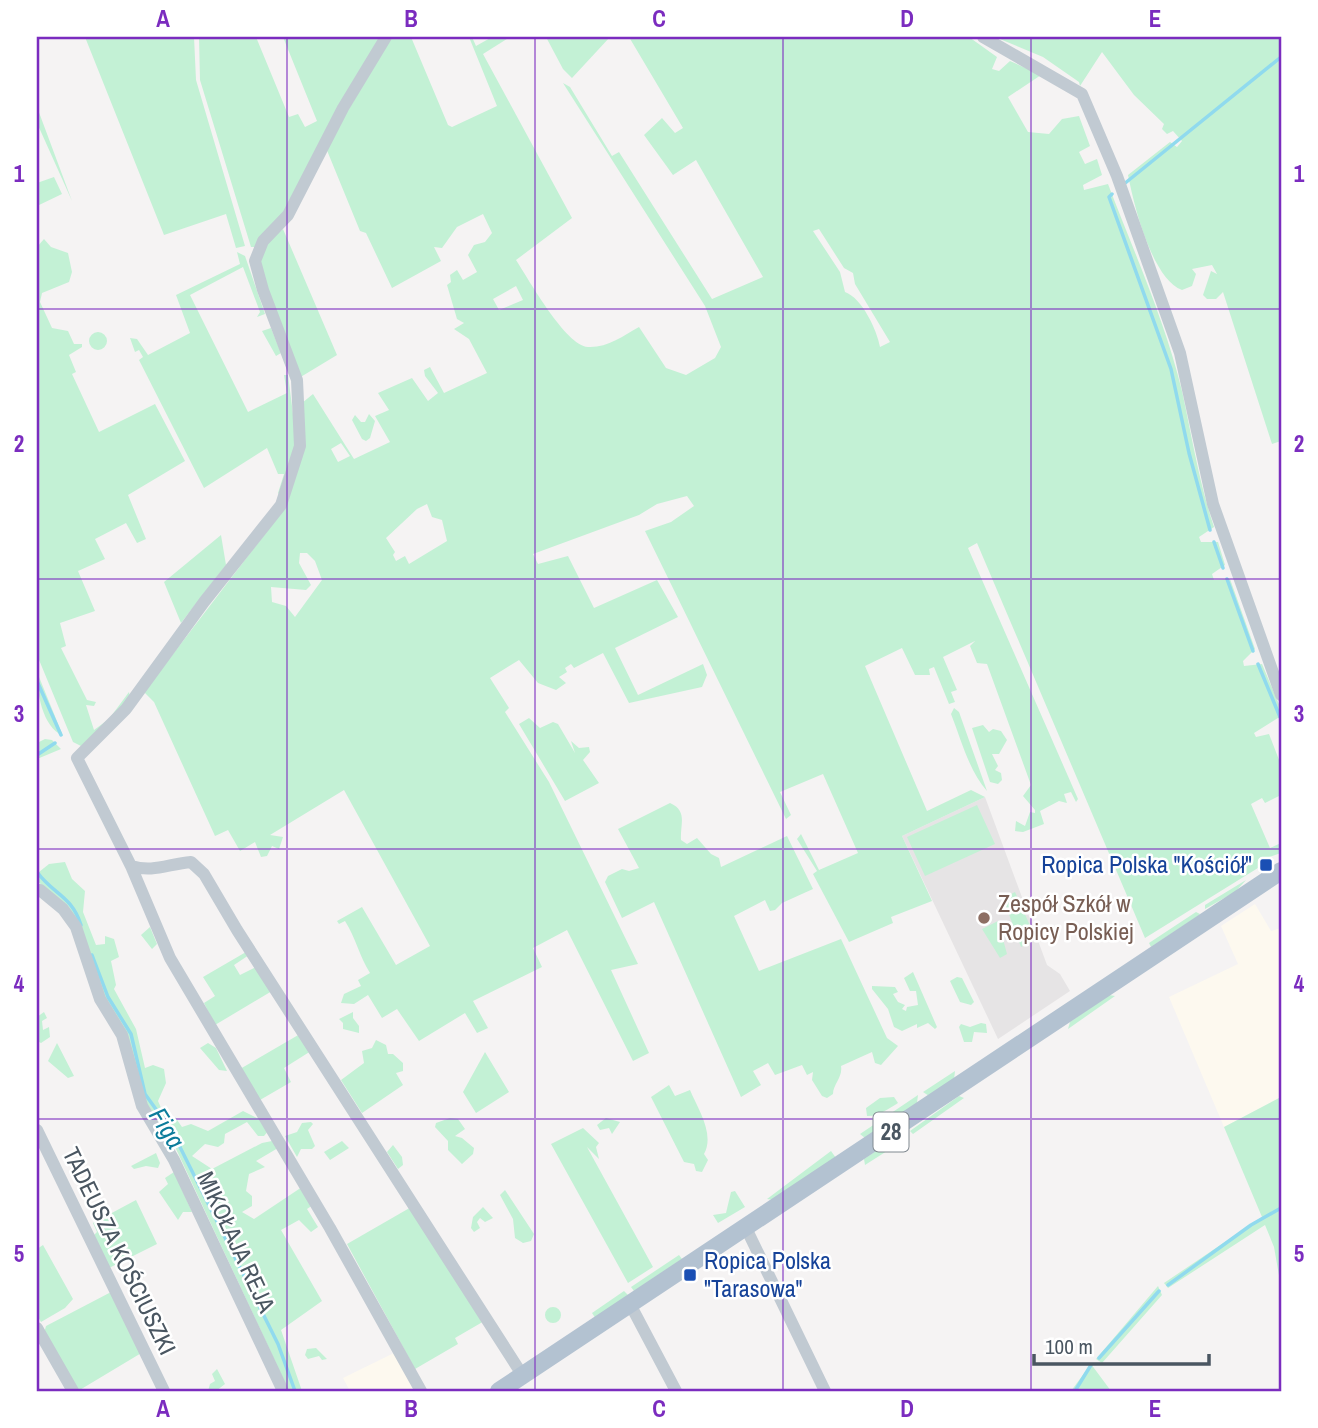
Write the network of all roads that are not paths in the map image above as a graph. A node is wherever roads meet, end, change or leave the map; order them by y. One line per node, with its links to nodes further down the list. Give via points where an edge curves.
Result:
1 (386, 37): 4 (street, via 288,215 263,241 256,261 297,380 300,446 281,505 126,709 77,758)
2 (983, 37): 3 (street, via 1082,94 1117,176 1180,354 1213,504)
3 (1281, 695)
4 (131, 866): 11 (street, via 158,870 191,862 204,874); 15 (street, via 170,958)
5 (1281, 871): 8 (main road, 28)
6 (40, 890): 14 (street, MIKOŁAJA REJA, via 76,927 100,999 122,1035 142,1106 174,1160)
7 (37, 1130): 13 (street, TADEUSZA KOŚCIUSZKI)
8 (746, 1228): 9 (main road, 28); 18 (street)
9 (630, 1304): 11 (main road, 28); 17 (street)
10 (37, 1328): 12 (street)
11 (523, 1376): 16 (main road, 28)
12 (74, 1391)
13 (164, 1391)
14 (283, 1391)
15 (421, 1391)
16 (499, 1391)
17 (676, 1391)
18 (825, 1391)

